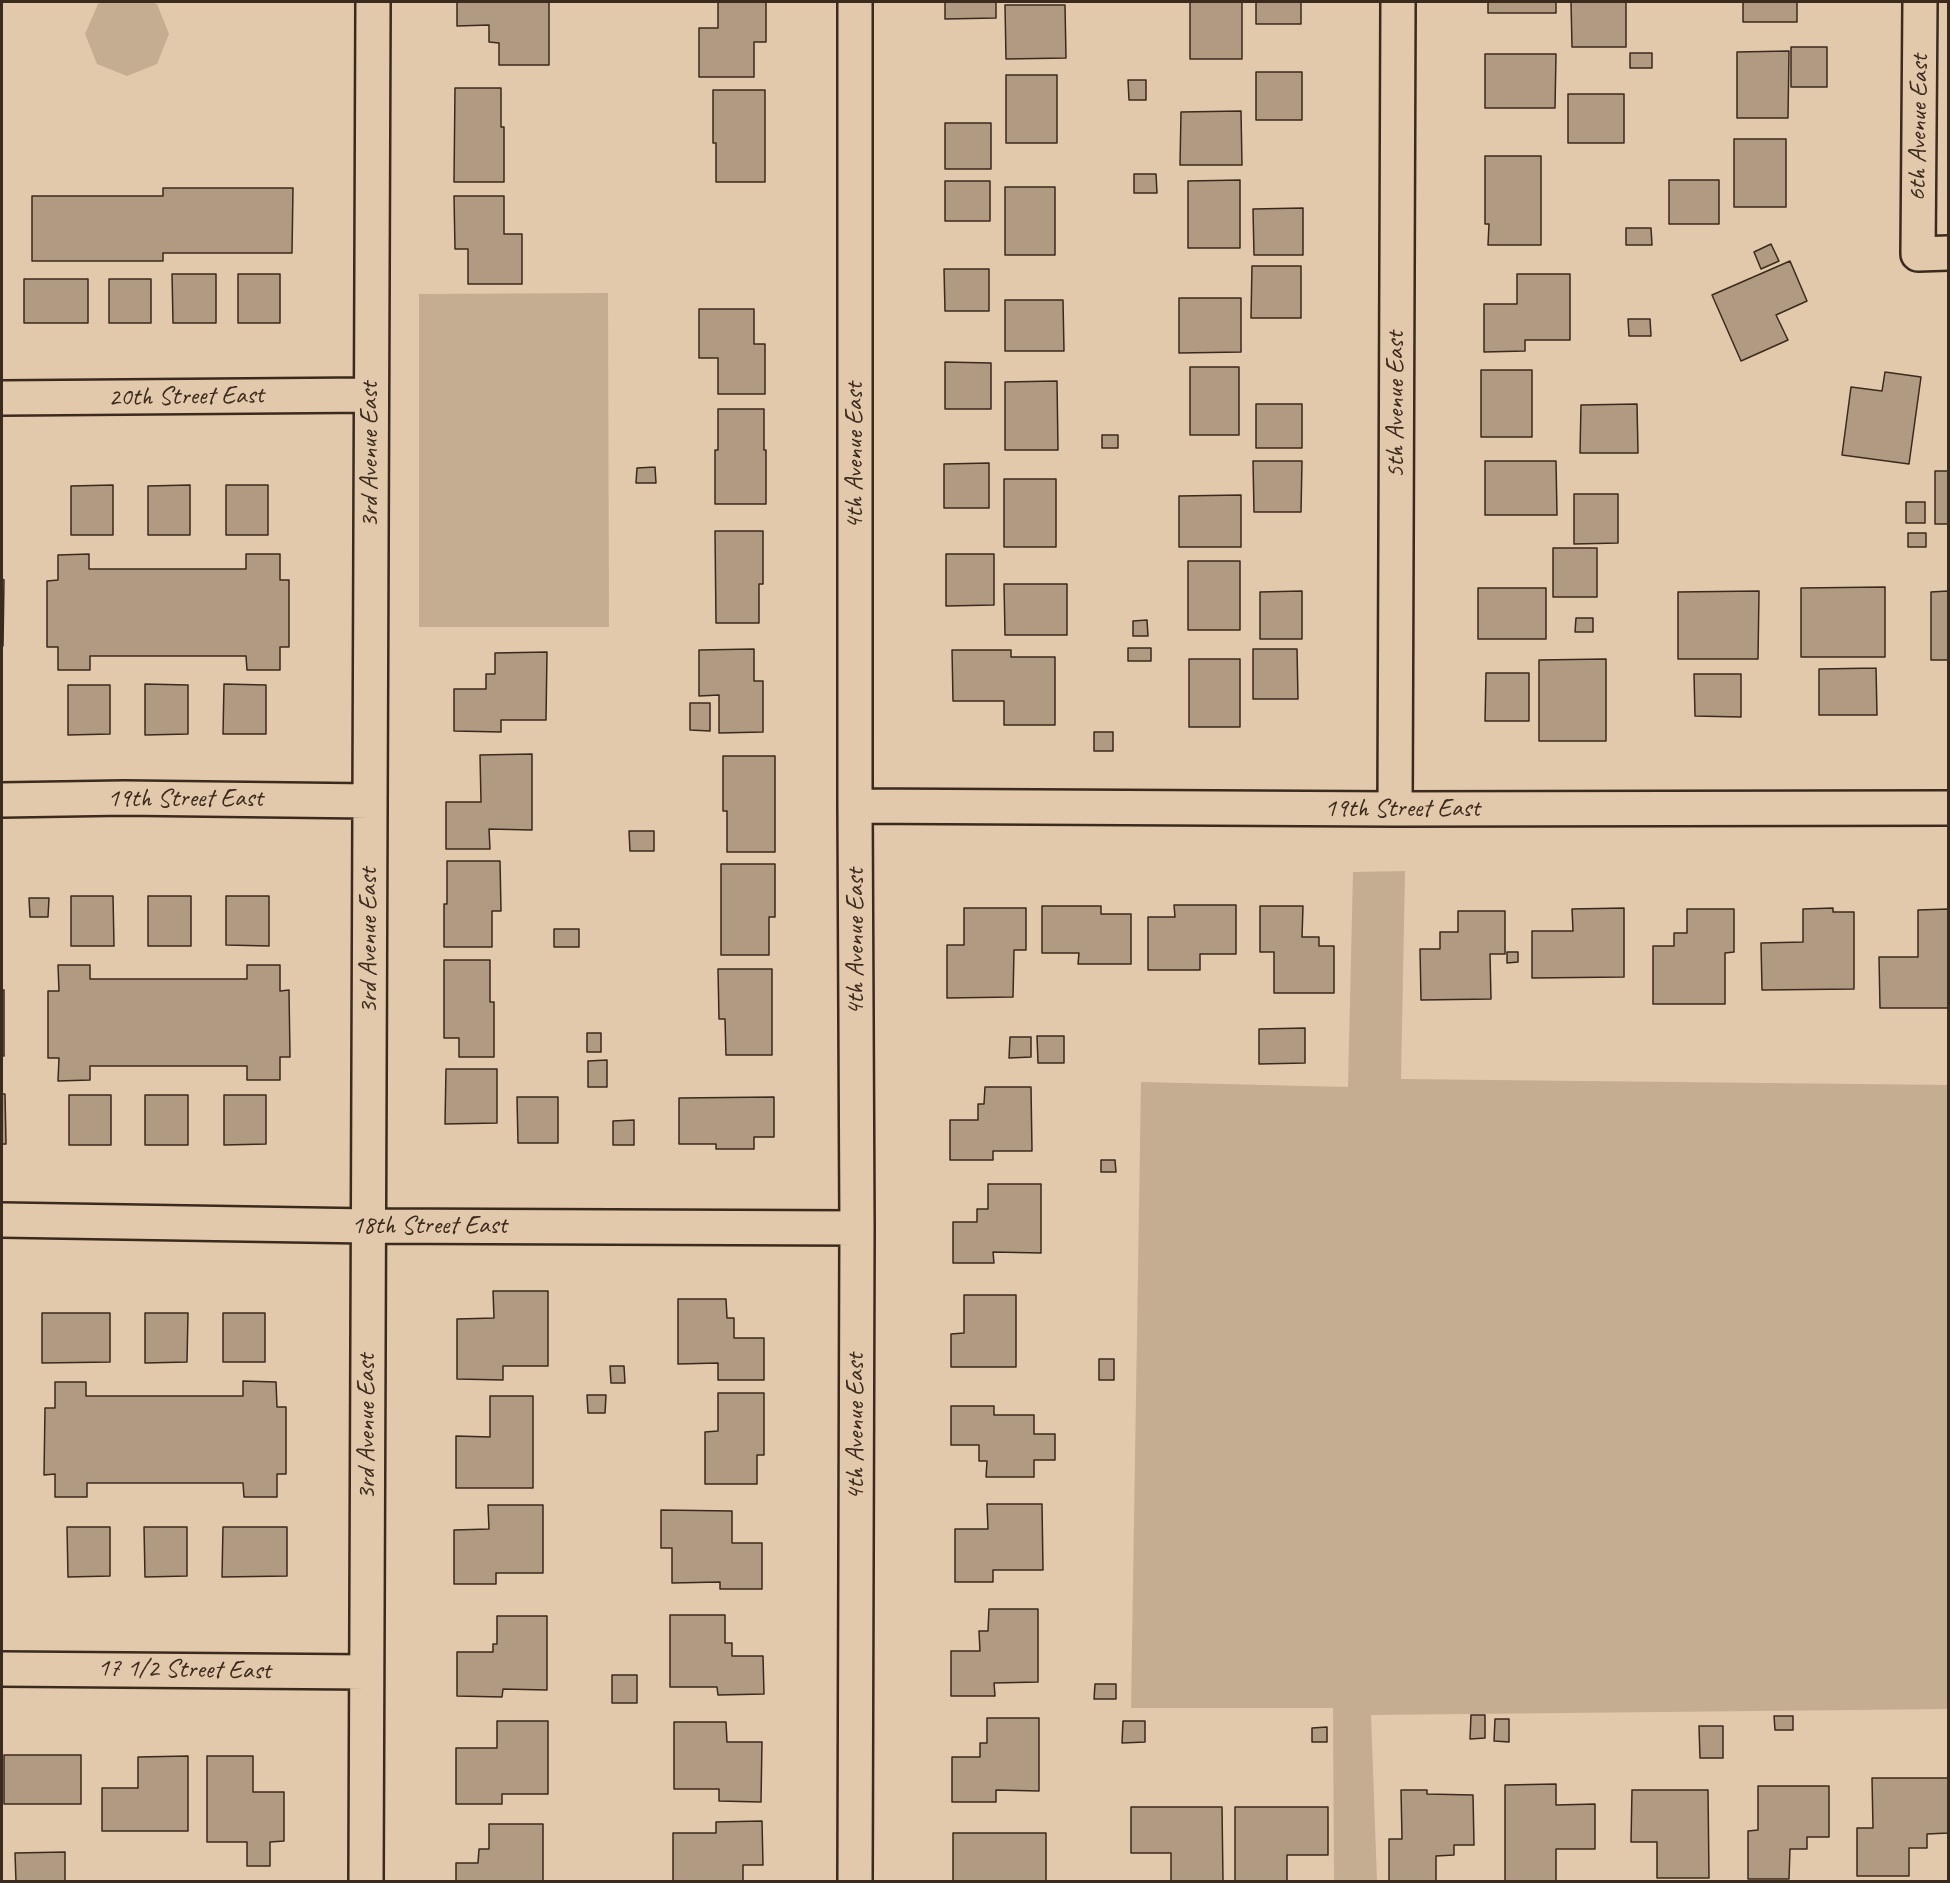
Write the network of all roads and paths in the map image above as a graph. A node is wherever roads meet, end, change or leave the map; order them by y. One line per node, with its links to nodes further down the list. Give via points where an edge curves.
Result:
1 (373, 2): 6 (street, 3rd Avenue East)
2 (855, 2): 10 (street, 4th Avenue East)
3 (1398, 2): 12 (street, 5th Avenue East)
4 (1920, 2): 5 (street, 6th Avenue East)
5 (1933, 253)
6 (371, 395): 7 (street, 20th Street East); 9 (street, 3rd Avenue East)
7 (2, 398)
8 (2, 800): 9 (street, 19th Street East)
9 (369, 801): 14 (street, 3rd Avenue East)
10 (855, 806): 12 (street, 19th Street East); 15 (street, 4th Avenue East)
11 (1948, 808): 12 (street, 19th Street East)
12 (1395, 809)
13 (2, 1220): 14 (street, 18th Street East)
14 (368, 1226): 15 (street, 18th Street East); 17 (street, 3rd Avenue East)
15 (857, 1228): 19 (street, 4th Avenue East)
16 (2, 1669): 17 (street, 17 1/2 Street East)
17 (366, 1672): 18 (street, 3rd Avenue East)
18 (366, 1881)
19 (855, 1881)

